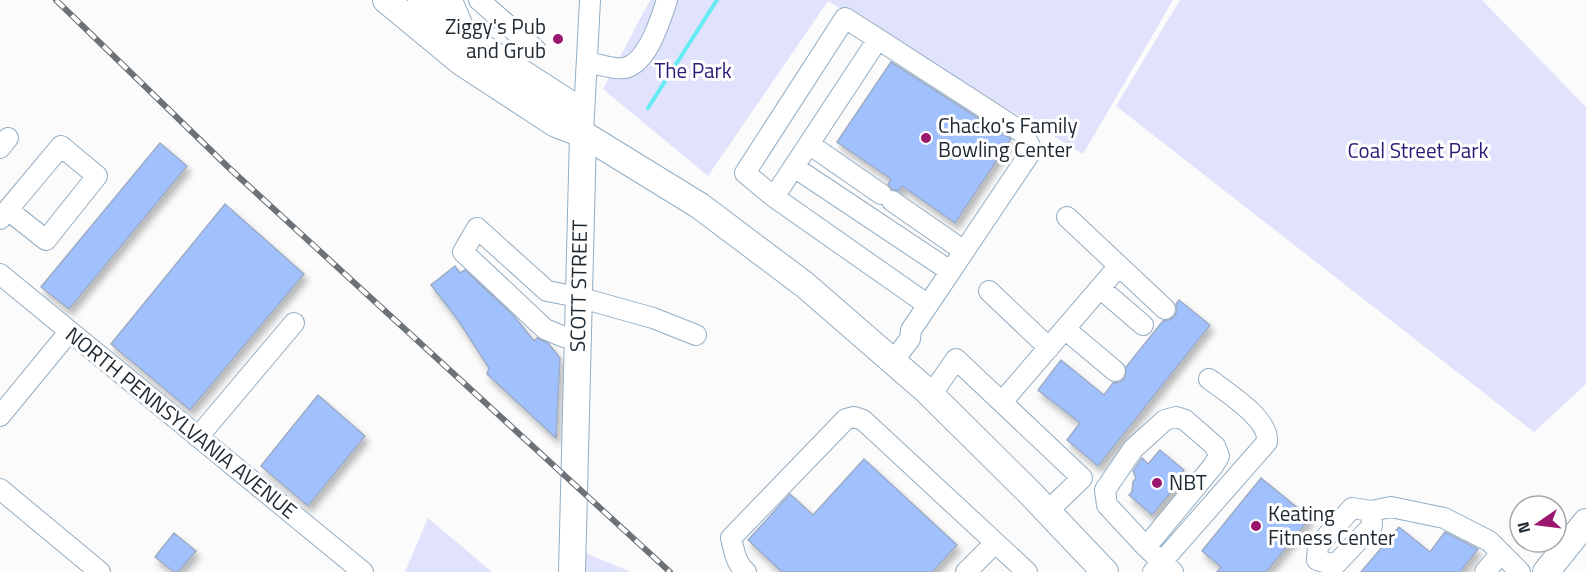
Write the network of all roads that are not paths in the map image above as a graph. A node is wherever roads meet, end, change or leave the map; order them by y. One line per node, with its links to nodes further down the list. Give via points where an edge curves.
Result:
1 (386, 0): 11 (main road, via 461,62 556,124)
2 (421, 0): 7 (main road)
3 (452, 0): 7 (street)
4 (479, 0): 9 (street)
5 (590, 0): 10 (street, SCOTT STREET)
6 (667, 0): 10 (street, via 642,57 633,64 623,69)
7 (468, 38): 11 (main road, via 567,102)
8 (878, 39): 12 (street); 14 (street, via 845,18 832,37 745,172); 17 (street, via 1022,132 1028,141 1030,153)
9 (536, 50)
10 (587, 62): 11 (street, SCOTT STREET)
11 (583, 134): 23 (main road, SCOTT STREET); 33 (main road, via 700,206 805,285)
12 (809, 144): 13 (street); 17 (street)
13 (794, 167): 14 (street); 19 (street)
14 (774, 197): 24 (street)
15 (4, 214): 15 (street, via 61,146 97,177 46,240)
16 (1066, 217): 18 (street)
17 (964, 251): 19 (street)
18 (1118, 267): 21 (street); 25 (street)
19 (950, 271): 24 (street)
20 (0, 274): 29 (street, NORTH PENNSYLVANIA AVENUE)
21 (1101, 289): 27 (street); 28 (street)
22 (989, 291): 32 (street)
23 (578, 297): 30 (street, via 653,318); 31 (main road, SCOTT STREET); 31 (street, via 547,291 477,228 463,252 545,329)
24 (928, 305): 33 (street, via 911,330 910,339)
25 (1165, 309)
26 (294, 323): 39 (street)
27 (1143, 325)
28 (1065, 329): 32 (street); 34 (street)
29 (69, 332): 38 (street); 39 (street, NORTH PENNSYLVANIA AVENUE)
30 (696, 335)
31 (578, 338): 50 (main road, SCOTT STREET)
32 (1049, 348): 37 (street)
33 (886, 355): 36 (main road)
34 (1115, 371)
35 (1209, 379): 47 (street, via 1264,426 1266,442)
36 (931, 394): 37 (street, via 956,359); 41 (main road)
37 (1002, 402): 41 (street, via 1082,478)
38 (0, 416)
39 (198, 437): 49 (street, NORTH PENNSYLVANIA AVENUE)
40 (0, 489): 48 (street)
41 (1047, 511): 54 (main road)
42 (1371, 511): 46 (street, via 1390,507 1444,518 1490,541)
43 (1586, 522): 57 (main road)
44 (995, 543): 51 (street, via 863,420 854,417 846,418 731,538 735,555); 52 (street); 53 (street)
45 (1146, 547): 45 (street, via 1219,456 1215,446 1176,417 1165,420 1133,448 1106,490 1107,505); 47 (street)
46 (1501, 553): 55 (street); 56 (street)
47 (1162, 569)
48 (100, 572)
49 (363, 572)
50 (572, 572)
51 (746, 572)
52 (966, 572)
53 (1027, 572)
54 (1105, 572)
55 (1485, 572)
56 (1520, 572)
57 (1546, 572)

